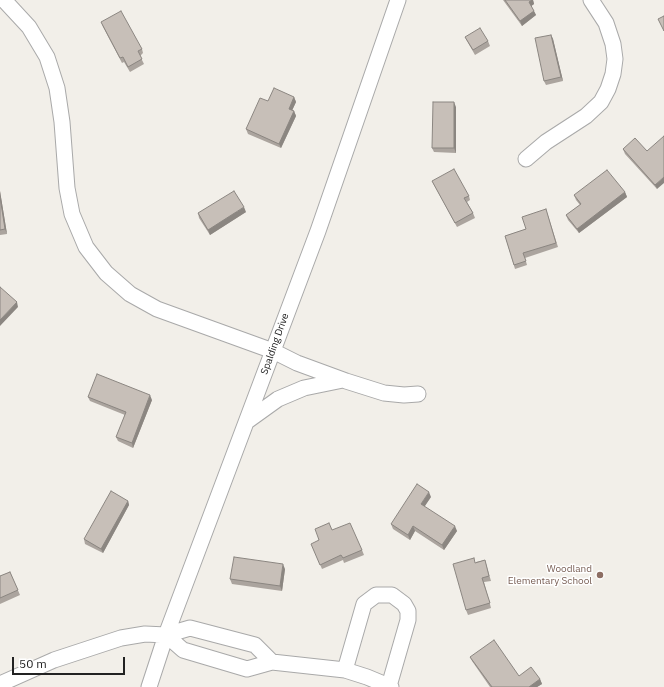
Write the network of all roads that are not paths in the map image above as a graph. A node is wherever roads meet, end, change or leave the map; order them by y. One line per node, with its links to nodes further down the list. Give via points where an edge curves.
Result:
1 (4, 0): 5 (street, via 29,26 47,57 57,88 72,214 86,246 106,273 130,294 156,309)
2 (398, 0): 5 (street, Spalding Drive, via 318,231)
3 (591, 0): 4 (street, via 606,23 613,44 615,59 608,89 600,102 586,116 546,142)
4 (526, 159)
5 (273, 351): 6 (street); 8 (street, Spalding Drive)
6 (343, 380): 7 (street, via 384,393); 8 (street, via 304,388 278,399)
7 (418, 394)
8 (246, 422): 9 (street, Spalding Drive)
9 (166, 635): 10 (street, via 183,650 247,669); 10 (street, via 190,628 255,645); 12 (street, via 145,634 121,638 54,660); 14 (street, Spalding Drive)
10 (272, 662): 11 (street)
11 (345, 670): 13 (street); 13 (street, via 364,604 376,595 392,595 404,604 408,611 408,620)
12 (0, 684)
13 (390, 686)
14 (149, 687)

